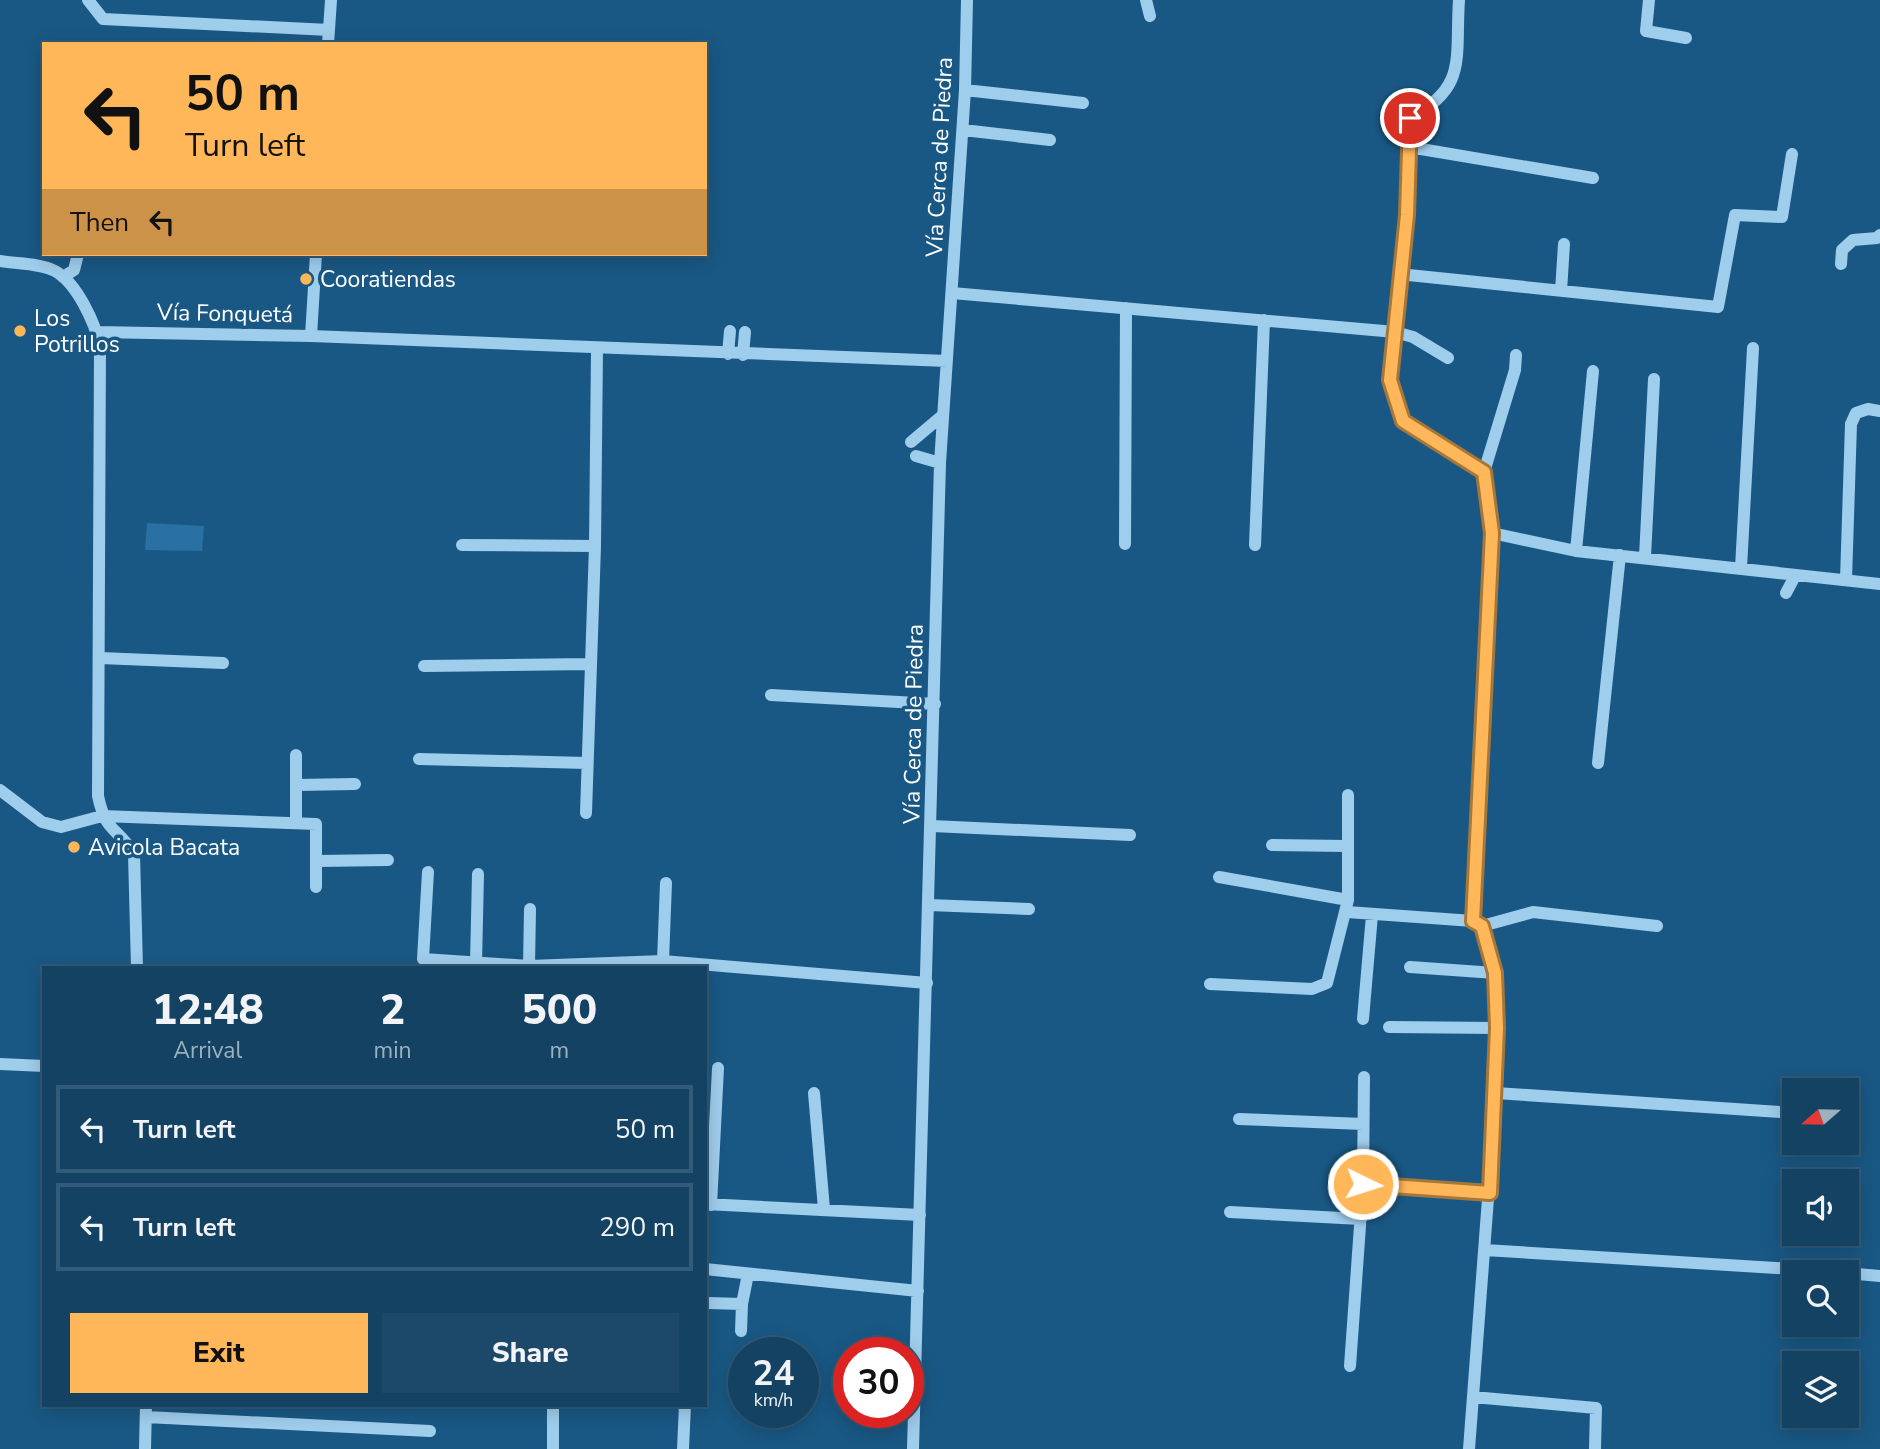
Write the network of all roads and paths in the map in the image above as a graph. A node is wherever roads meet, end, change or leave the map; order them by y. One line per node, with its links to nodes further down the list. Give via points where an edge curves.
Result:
1 (88, 0): 8 (street, via 103,19)
2 (331, 0): 8 (street)
3 (967, 0): 10 (street, Vía Cerca de Piedra)
4 (1146, 0): 7 (street)
5 (1459, 0): 14 (street, via 1454,81 1436,104 1410,118)
6 (1649, 0): 9 (street, via 1646,31)
7 (1150, 16)
8 (329, 37)
9 (1686, 38)
10 (965, 90): 11 (street); 12 (street, Vía Cerca de Piedra)
11 (1083, 103)
12 (962, 130): 13 (street); 26 (street, Vía Cerca de Piedra)
13 (1050, 140)
14 (1409, 147): 16 (street); 23 (street)
15 (1792, 154): 25 (street, via 1782,217 1735,215 1718,307)
16 (1593, 178)
17 (1880, 235): 22 (street, via 1853,240 1842,250)
18 (1564, 244): 25 (street)
19 (78, 256): 24 (street, via 74,270)
20 (316, 256): 33 (street, Vía Fonquetá)
21 (0, 261): 24 (street, via 43,267)
22 (1841, 264)
23 (1399, 274): 25 (street); 32 (street)
24 (63, 277): 30 (street)
25 (1561, 291)
26 (952, 293): 27 (street); 40 (street, Vía Cerca de Piedra)
27 (1126, 308): 28 (street); 50 (street)
28 (1264, 320): 32 (street); 52 (street)
29 (730, 331): 36 (street)
30 (97, 332): 33 (street, Vía Fonquetá); 62 (street, via 101,359)
31 (745, 332): 37 (street)
32 (1395, 332): 39 (street); 48 (street, via 1390,380 1403,421)
33 (311, 335): 35 (street)
34 (1753, 348): 57 (street)
35 (597, 349): 36 (street); 53 (street)
36 (728, 354): 37 (street)
37 (743, 355): 40 (street)
38 (1516, 355): 48 (street)
39 (1448, 358)
40 (947, 361): 44 (street, Vía Cerca de Piedra)
41 (1593, 371): 54 (street)
42 (1654, 379): 56 (street)
43 (1880, 411): 59 (street, via 1856,413 1851,424)
44 (943, 415): 45 (street); 47 (street, Vía Cerca de Piedra)
45 (911, 442)
46 (916, 456): 47 (street)
47 (940, 463): 67 (street, Vía Cerca de Piedra)
48 (1484, 472): 49 (street)
49 (1492, 533): 54 (street); 95 (street)
50 (1125, 544)
51 (462, 545): 53 (street)
52 (1255, 545)
53 (595, 546): 64 (street)
54 (1576, 551): 55 (street)
55 (1620, 555): 56 (street); 71 (street)
56 (1645, 557): 57 (street)
57 (1741, 568): 58 (street)
58 (1795, 576): 59 (street); 61 (street)
59 (1846, 580): 60 (street)
60 (1880, 584)
61 (1786, 593)
62 (100, 659): 63 (street); 77 (street, via 98,796)
63 (223, 663)
64 (590, 664): 65 (street); 70 (street)
65 (424, 666)
66 (771, 695): 67 (street)
67 (935, 704): 79 (street, Vía Cerca de Piedra)
68 (296, 755): 73 (street)
69 (419, 759): 70 (street)
70 (587, 763): 76 (street)
71 (1598, 763)
72 (355, 784): 73 (street)
73 (296, 785): 78 (street)
74 (0, 790): 77 (street, via 41,822 61,827)
75 (1348, 795): 82 (street)
76 (586, 813)
77 (103, 816): 78 (street); 99 (street, via 134,854)
78 (296, 823): 84 (street, via 316,824)
79 (932, 826): 80 (street); 90 (street, Vía Cerca de Piedra)
80 (1130, 835)
81 (1272, 845): 82 (street)
82 (1346, 846): 91 (street)
83 (388, 860): 84 (street)
84 (317, 861): 89 (street)
85 (428, 872): 98 (street, via 423,959)
86 (478, 874): 98 (street)
87 (1219, 877): 91 (street)
88 (666, 883): 97 (street)
89 (316, 887)
90 (929, 905): 93 (street); 103 (street, Vía Cerca de Piedra)
91 (1348, 906): 94 (street); 104 (street, via 1327,983 1312,989)
92 (530, 909): 100 (street)
93 (1030, 909)
94 (1372, 915): 95 (street); 105 (street)
95 (1477, 923): 96 (street, via 1533,912); 102 (street)
96 (1657, 926)
97 (663, 961): 100 (street); 103 (street)
98 (477, 963): 100 (street)
99 (137, 966)
100 (529, 966)
101 (1410, 967): 102 (street)
102 (1495, 973): 107 (street)
103 (927, 983): 122 (street, Vía Cerca de Piedra)
104 (1210, 984)
105 (1363, 1019)
106 (1389, 1027): 107 (street)
107 (1497, 1028): 113 (street)
108 (0, 1064): 109 (street)
109 (42, 1066)
110 (718, 1068): 119 (street)
111 (1364, 1077): 116 (street)
112 (814, 1093): 120 (street)
113 (1496, 1093): 114 (street); 118 (street)
114 (1782, 1112)
115 (1239, 1119): 116 (street)
116 (1363, 1124): 117 (street)
117 (1363, 1184): 118 (street); 123 (street)
118 (1490, 1193): 124 (street)
119 (708, 1204): 120 (street)
120 (824, 1209): 122 (street)
121 (1230, 1212): 123 (street)
122 (920, 1215): 130 (street, Vía Cerca de Piedra)
123 (1361, 1219): 134 (street)
124 (1485, 1250): 125 (street); 135 (street)
125 (1782, 1268)
126 (707, 1269): 127 (street)
127 (748, 1274): 130 (street); 132 (street)
128 (1859, 1274): 129 (street)
129 (1880, 1276)
130 (918, 1291): 143 (street, Vía Cerca de Piedra)
131 (708, 1303): 132 (street)
132 (742, 1304): 133 (street)
133 (741, 1331)
134 (1350, 1366)
135 (1473, 1397): 144 (street); 145 (street, via 1596,1408)
136 (553, 1407): 141 (street)
137 (685, 1407): 142 (street)
138 (146, 1411): 139 (street); 140 (street)
139 (429, 1431)
140 (145, 1449)
141 (552, 1449)
142 (683, 1449)
143 (913, 1449)
144 (1469, 1449)
145 (1595, 1449)

